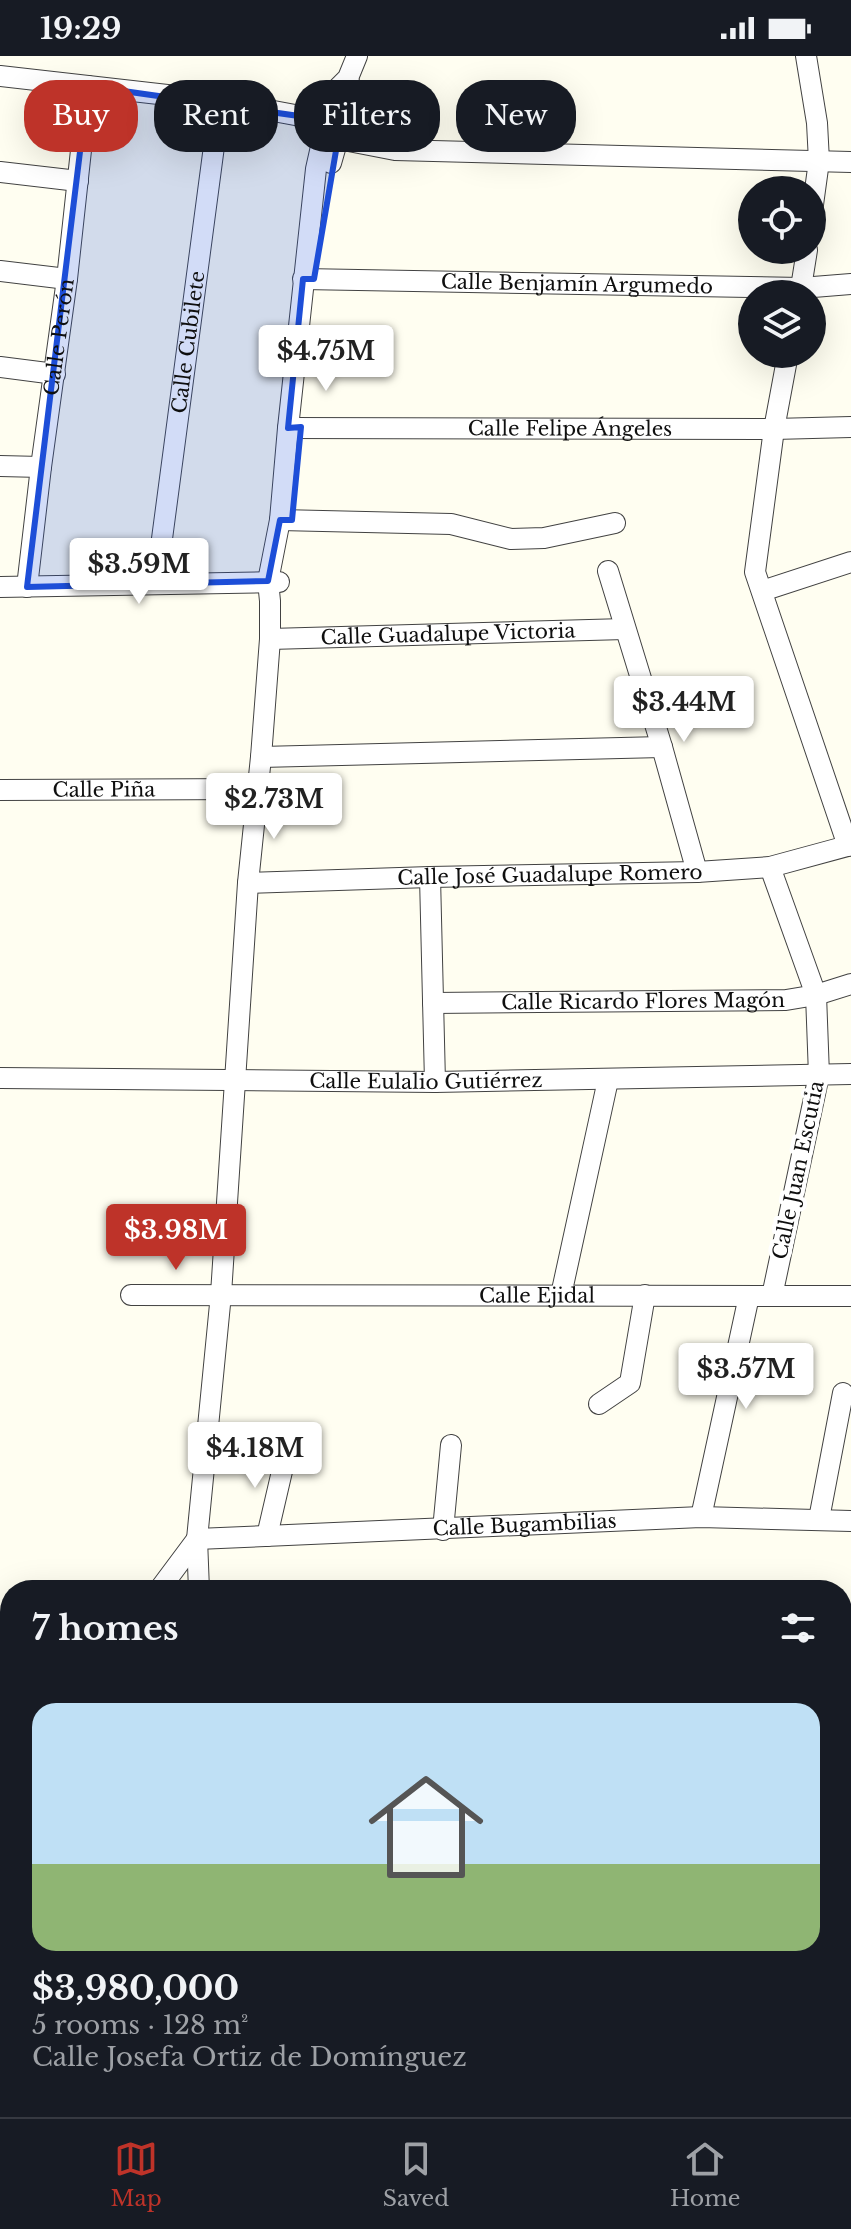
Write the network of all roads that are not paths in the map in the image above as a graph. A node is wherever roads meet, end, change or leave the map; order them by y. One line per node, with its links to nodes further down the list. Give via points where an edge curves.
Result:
1 (357, 56): 5 (street)
2 (806, 56): 10 (street)
3 (0, 76): 4 (street)
4 (35, 80)
5 (348, 80)
6 (440, 151): 10 (street)
7 (81, 152): 14 (street, Calle Perón)
8 (213, 152): 33 (street, Calle Cubilete)
9 (331, 152): 17 (street)
10 (819, 161): 11 (street); 13 (street)
11 (851, 162)
12 (0, 172): 14 (street)
13 (817, 176)
14 (78, 181): 16 (street, Calle Perón)
15 (0, 271): 16 (street)
16 (67, 279): 23 (street, Calle Perón)
17 (309, 279): 20 (street, Calle Benjamín Argumedo); 25 (street)
18 (851, 284): 19 (street, Calle Benjamín Argumedo)
19 (826, 288)
20 (738, 289)
21 (0, 367): 23 (street)
22 (785, 368): 26 (street)
23 (55, 374): 28 (street, Calle Perón)
24 (851, 427): 26 (street, Calle Felipe Ángeles)
25 (294, 428): 26 (street, Calle Felipe Ángeles); 29 (street)
26 (774, 429): 37 (street, via 755,572)
27 (0, 466): 28 (street)
28 (41, 467): 35 (street, Calle Perón)
29 (286, 520): 30 (street, via 451,524 511,539 544,538); 36 (street)
30 (615, 523)
31 (851, 562): 37 (street)
32 (608, 571): 38 (street)
33 (156, 584): 35 (street); 36 (street)
34 (0, 587): 35 (street)
35 (27, 587)
36 (272, 588): 39 (street)
37 (762, 591): 44 (street)
38 (625, 629): 39 (street, Calle Guadalupe Victoria); 40 (street)
39 (270, 639): 41 (street)
40 (662, 747): 41 (street); 46 (street)
41 (261, 757): 42 (street)
42 (258, 789): 43 (street, Calle Piña); 48 (street)
43 (0, 790)
44 (850, 845): 45 (street, Calle José Guadalupe Romero)
45 (770, 867): 46 (street, Calle José Guadalupe Romero); 50 (street, Calle Juan Escutia)
46 (697, 872): 47 (street, Calle José Guadalupe Romero)
47 (430, 877): 48 (street, Calle José Guadalupe Romero); 51 (street)
48 (248, 883): 55 (street)
49 (851, 984): 50 (street, Calle Ricardo Flores Magón)
50 (816, 995): 51 (street, Calle Ricardo Flores Magón, via 786,1000); 53 (street, Calle Juan Escutia)
51 (433, 1003): 57 (street)
52 (851, 1074): 53 (street, Calle Eulalio Gutiérrez)
53 (819, 1075): 56 (street, Calle Eulalio Gutiérrez); 63 (street, Calle Juan Escutia)
54 (0, 1078): 55 (street, Calle Eulalio Gutiérrez)
55 (235, 1080): 57 (street, Calle Eulalio Gutiérrez); 58 (street)
56 (608, 1080): 57 (street, Calle Eulalio Gutiérrez); 60 (street)
57 (435, 1082)
58 (221, 1294): 59 (street, Calle Ejidal); 60 (street, Calle Ejidal); 74 (street)
59 (131, 1295)
60 (561, 1295): 61 (street, Calle Ejidal)
61 (645, 1295): 62 (street, Calle Ejidal); 66 (street, via 630,1383)
62 (749, 1296): 63 (street, Calle Ejidal); 69 (street)
63 (772, 1296): 64 (street, Calle Ejidal)
64 (851, 1296)
65 (843, 1393): 70 (street)
66 (599, 1404)
67 (451, 1445): 72 (street)
68 (286, 1454): 73 (street)
69 (701, 1517): 70 (street, Calle Bugambilias); 72 (street, Calle Bugambilias)
70 (819, 1519): 71 (street, Calle Bugambilias)
71 (851, 1521)
72 (443, 1530): 73 (street, Calle Bugambilias)
73 (267, 1536): 74 (street, Calle Bugambilias)
74 (197, 1539): 75 (street); 76 (street)
75 (166, 1580)
76 (199, 1580)

